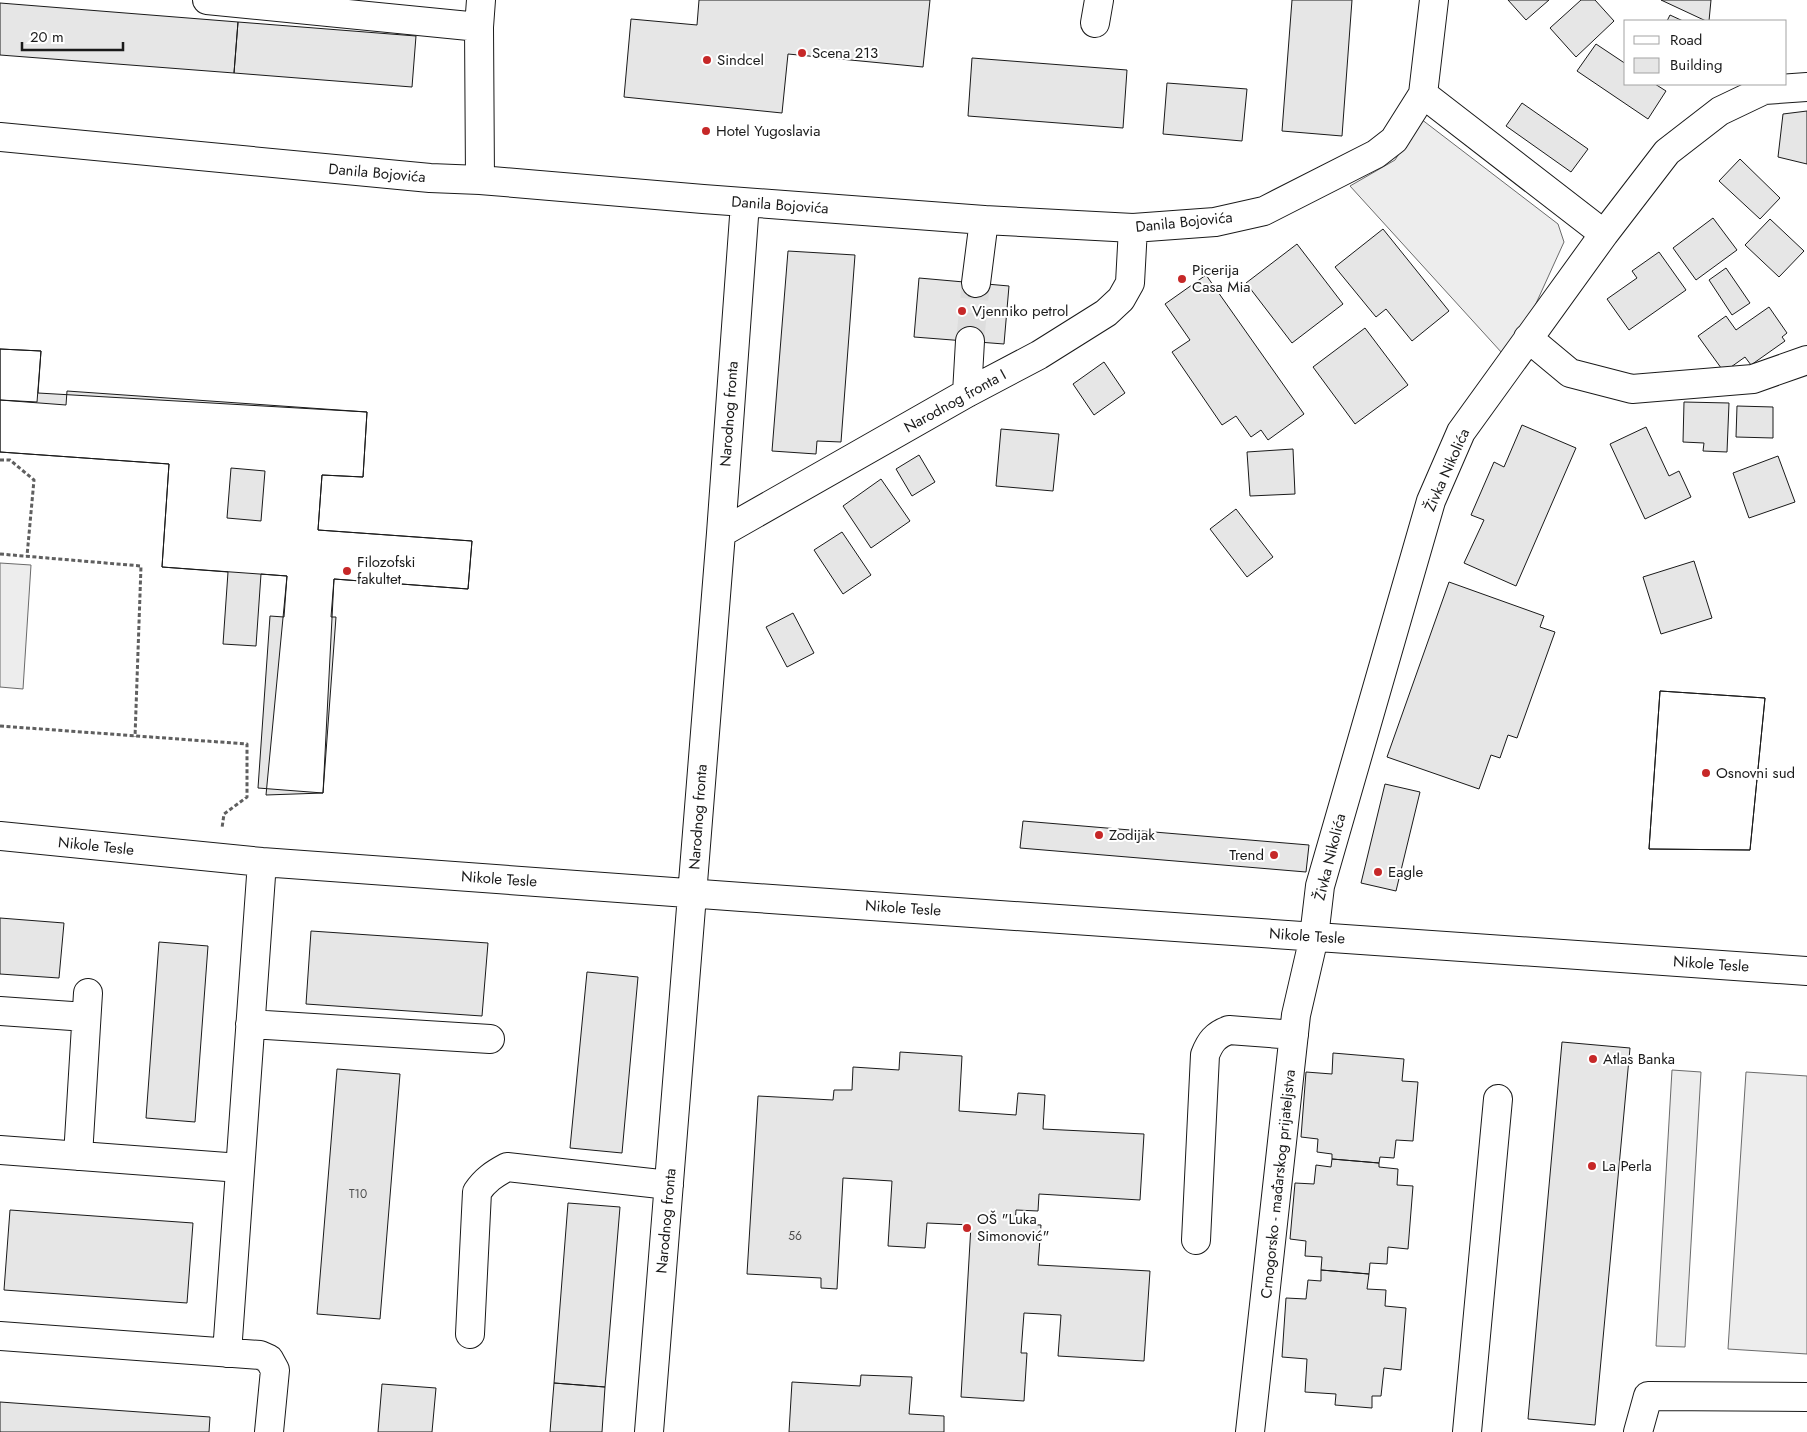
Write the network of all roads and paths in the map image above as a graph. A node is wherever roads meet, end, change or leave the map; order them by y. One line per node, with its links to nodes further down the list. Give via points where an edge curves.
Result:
1 (207, 0): 4 (street)
2 (481, 0): 4 (street)
3 (1434, 0): 6 (street, Danila Bojovića)
4 (479, 27): 8 (street)
5 (1807, 87): 12 (street, Živka Nikolića, via 1764,90 1720,111 1667,152)
6 (1423, 94): 11 (street, Danila Bojovića, via 1394,140 1376,154 1264,212 1215,222); 12 (street)
7 (0, 137): 8 (street, Danila Bojovića)
8 (480, 180): 9 (street, Danila Bojovića)
9 (745, 202): 10 (street, Danila Bojovića); 19 (street, Narodnog fronta)
10 (984, 220): 11 (street, Danila Bojovića); 13 (street)
11 (1133, 228): 17 (street, Narodnog fronta I, via 1130,283 1121,299 1106,313 1039,355)
12 (1604, 234): 14 (street, Živka Nikolića)
13 (976, 282)
14 (1528, 338): 16 (street, via 1570,373 1632,388 1753,379); 28 (street, Živka Nikolića, via 1461,432 1430,501 1320,886)
15 (970, 341): 17 (street)
16 (1807, 360)
17 (967, 393): 19 (street, Narodnog fronta I)
18 (0, 460): 21 (path, via 10,460 34,480)
19 (721, 533): 27 (street, Narodnog fronta)
20 (0, 554): 21 (path)
21 (27, 556): 23 (path, via 141,566)
22 (0, 726): 23 (path)
23 (135, 736): 25 (path, via 247,744 247,798 224,814)
24 (0, 836): 25 (street, Nikole Tesle)
25 (218, 858): 26 (street, Nikole Tesle)
26 (262, 862): 27 (street, Nikole Tesle); 31 (street)
27 (692, 893): 28 (street, Nikole Tesle); 38 (street, Narodnog fronta)
28 (1314, 937): 29 (street, Nikole Tesle); 32 (street, Crnogorsko - mađarskog prijateljstva)
29 (1807, 971)
30 (0, 1011): 36 (street, via 87,1005)
31 (250, 1024): 33 (street); 37 (street)
32 (1294, 1035): 39 (street, via 1229,1030 1210,1043 1205,1055); 46 (street, Crnogorsko - mađarskog prijateljstva)
33 (490, 1039)
34 (1498, 1099): 47 (street)
35 (0, 1150): 36 (street)
36 (78, 1156): 37 (street)
37 (240, 1168): 42 (street)
38 (669, 1185): 40 (street, via 507,1167 494,1173 477,1192); 45 (street, Narodnog fronta)
39 (1196, 1240)
40 (470, 1334)
41 (0, 1336): 42 (street)
42 (227, 1353): 44 (street, via 269,1359 275,1370)
43 (1807, 1397): 48 (street, via 1648,1396)
44 (269, 1432)
45 (649, 1432)
46 (1250, 1432)
47 (1467, 1432)
48 (1638, 1432)

